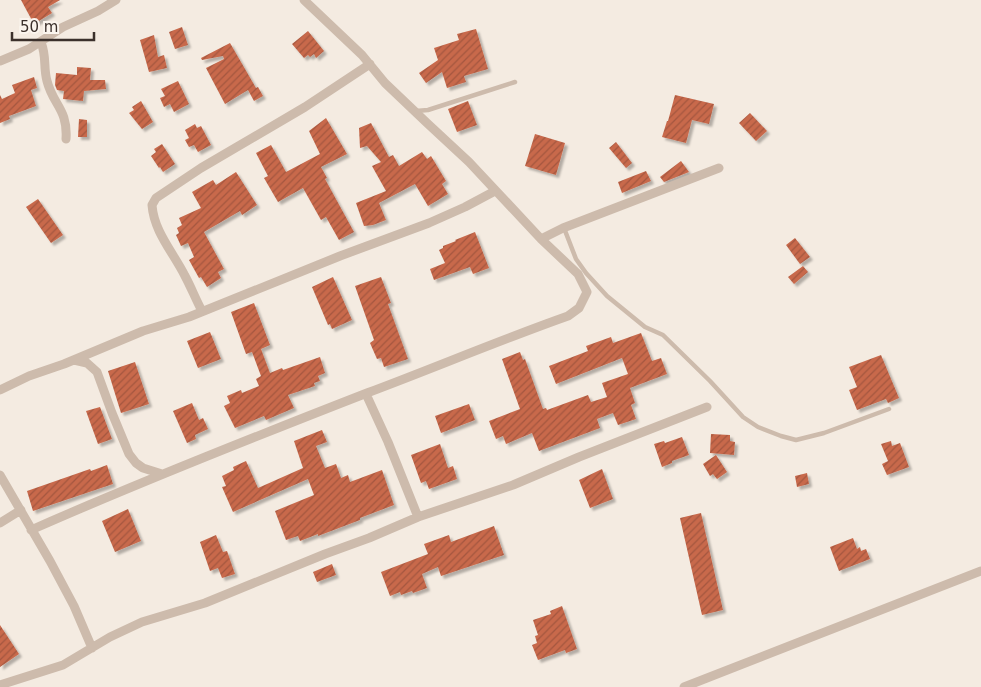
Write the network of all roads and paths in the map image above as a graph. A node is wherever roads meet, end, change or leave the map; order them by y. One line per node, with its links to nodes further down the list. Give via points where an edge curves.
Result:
1 (116, 0): 3 (street)
2 (304, 0): 5 (street)
3 (41, 42): 4 (street); 8 (street, via 45,53 46,80 61,108 67,126)
4 (0, 61)
5 (370, 64): 7 (street); 13 (street, via 156,198 152,211 161,237)
6 (515, 82): 7 (lane, via 428,110)
7 (415, 111): 10 (street)
8 (66, 139)
9 (719, 168): 11 (street)
10 (495, 191): 12 (street); 13 (street, via 429,223)
11 (563, 228): 12 (street); 18 (lane, via 576,258 596,285 631,317 662,336 710,380 743,417 758,427 796,440)
12 (540, 239): 16 (street, via 583,282 587,292 579,308 568,316)
13 (202, 312): 14 (street, via 143,331)
14 (74, 360): 15 (street); 19 (street, via 87,363 97,372 129,454 143,468)
15 (0, 390)
16 (366, 394): 19 (street); 22 (street)
17 (707, 407): 22 (street, via 512,485)
18 (889, 409)
19 (162, 474): 24 (street)
20 (0, 475): 21 (street)
21 (21, 510): 23 (street); 24 (street)
22 (418, 517): 26 (street, via 205,603 142,622)
23 (0, 523)
24 (31, 530): 26 (street, via 74,606)
25 (981, 571): 28 (street)
26 (92, 648): 27 (street, via 63,665)
27 (0, 685)
28 (684, 687)

